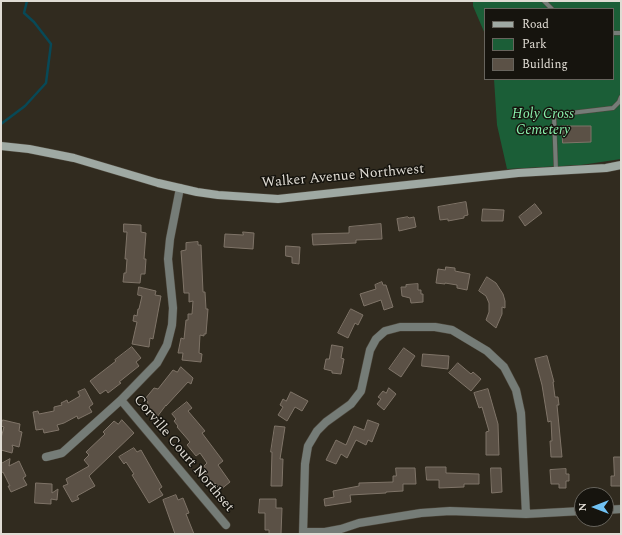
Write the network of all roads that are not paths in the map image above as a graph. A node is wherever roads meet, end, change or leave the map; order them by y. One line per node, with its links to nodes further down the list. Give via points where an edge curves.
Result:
1 (544, 1): 2 (lane)
2 (550, 8)
3 (621, 97): 6 (lane, via 613,108 554,115)
4 (1, 146): 7 (main road, Walker Avenue Northwest, via 74,158)
5 (621, 165): 6 (main road, Walker Avenue Northwest)
6 (556, 171): 7 (main road, Walker Avenue Northwest, via 513,173 278,199 218,195)
7 (180, 188): 8 (street, via 168,259 173,308 167,345 157,363)
8 (121, 400): 9 (street, via 62,453); 12 (street, Corville Court Northset)
9 (46, 456)
10 (574, 511): 11 (street)
11 (526, 514): 13 (street, via 450,511 421,513 359,523 325,532); 13 (street, via 521,413 516,390 504,367 487,351 452,330 435,327 400,327 385,332 376,339 370,350 361,391 352,404 317,431 308,446)
12 (226, 525)
13 (303, 533)

